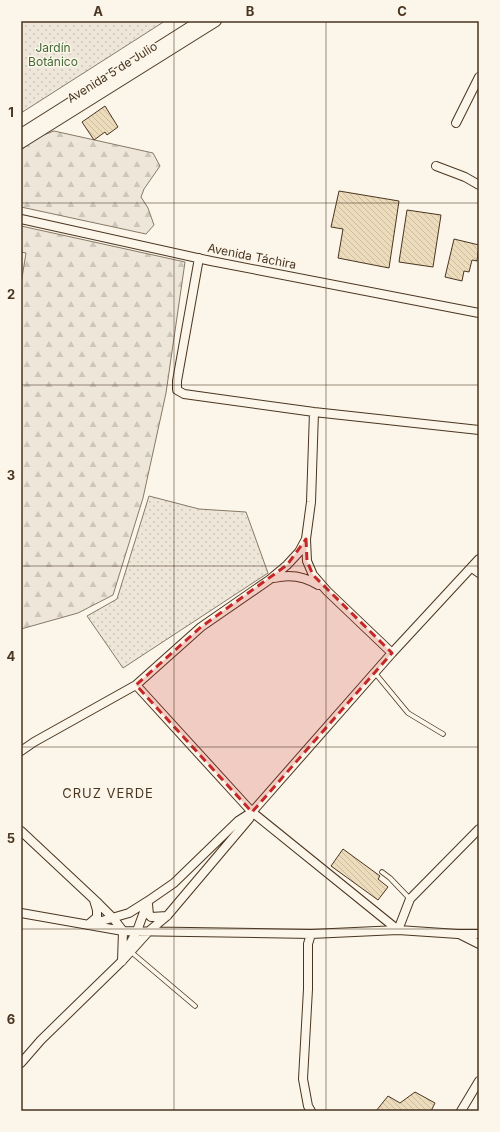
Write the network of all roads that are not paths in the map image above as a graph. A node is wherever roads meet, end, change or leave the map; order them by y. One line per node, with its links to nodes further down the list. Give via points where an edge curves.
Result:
1 (200, 21): 5 (street, Avenida 5 de Julio)
2 (216, 21): 6 (street, Avenida 5 de Julio)
3 (479, 77): 4 (street)
4 (456, 123)
5 (21, 134)
6 (21, 143)
7 (436, 166): 8 (street)
8 (479, 185)
9 (21, 220): 10 (street, Avenida Táchira)
10 (198, 258): 11 (street, Avenida Táchira); 12 (street, via 177,390 184,394)
11 (479, 313)
12 (314, 412): 13 (street); 14 (street, via 311,502)
13 (479, 430)
14 (306, 539): 18 (street, via 288,565); 19 (street, via 307,561 313,575)
15 (479, 559): 16 (street)
16 (472, 568): 17 (street); 20 (street)
17 (479, 573)
18 (271, 578): 19 (street, via 296,576 312,581); 22 (street, via 201,627)
19 (326, 591): 20 (street)
20 (392, 653): 21 (street)
21 (375, 673): 23 (lane, via 408,713); 25 (street)
22 (136, 685): 24 (street); 25 (street)
23 (443, 734)
24 (21, 751)
25 (252, 812): 31 (street, via 238,821 174,883); 33 (street, via 249,819); 36 (street)
26 (479, 829): 30 (street)
27 (21, 831): 29 (street)
28 (382, 872): 30 (lane)
29 (94, 899): 34 (street); 35 (street, via 98,910 97,917)
30 (410, 899): 36 (street)
31 (148, 901): 33 (street, via 151,918); 34 (street, via 128,913); 38 (street)
32 (21, 913): 35 (street)
33 (167, 916): 39 (street)
34 (112, 918): 35 (street); 37 (street)
35 (88, 925): 37 (street)
36 (398, 930): 40 (street); 41 (street)
37 (123, 931): 38 (street); 45 (street)
38 (137, 931): 39 (street); 45 (street)
39 (149, 931): 40 (street); 44 (street)
40 (311, 934): 49 (street, via 308,944 303,1079)
41 (458, 934): 42 (street); 43 (street)
42 (479, 934)
43 (479, 944)
44 (130, 951): 45 (street); 46 (lane)
45 (122, 961): 47 (street)
46 (195, 1006)
47 (21, 1063)
48 (479, 1081): 50 (street)
49 (311, 1111)
50 (461, 1111)

